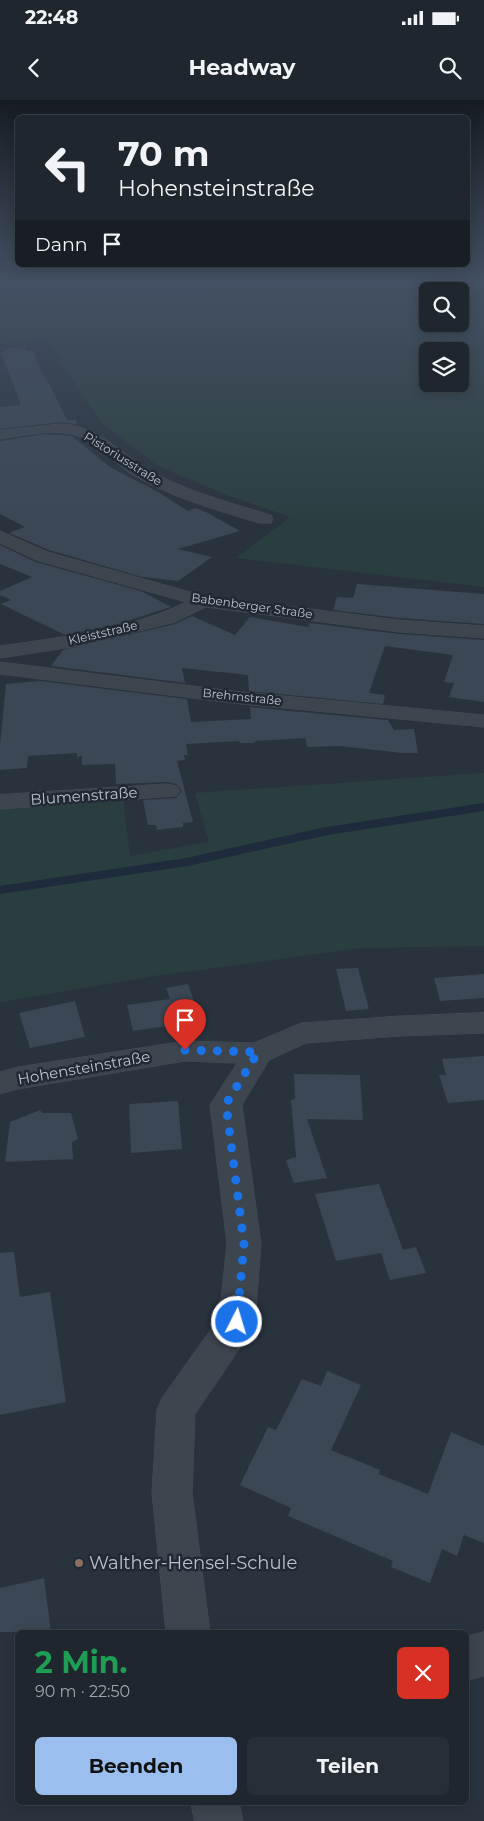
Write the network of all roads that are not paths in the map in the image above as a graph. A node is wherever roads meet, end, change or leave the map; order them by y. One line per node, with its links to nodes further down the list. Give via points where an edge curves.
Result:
1 (0, 434): 2 (street, Pistoriusstraße, via 76,430 172,489)
2 (265, 519)
3 (0, 536): 4 (street, Babenberger Straße, via 42,556)
4 (203, 601): 5 (street, Babenberger Straße, via 399,626); 6 (street, Kleiststraße, via 168,618 87,638)
5 (484, 632)
6 (0, 652)
7 (0, 668): 8 (street, Brehmstraße, via 241,698)
8 (484, 721)
9 (168, 791): 10 (street, Blumenstraße)
10 (0, 802)
11 (484, 1024): 12 (street, Hohensteinstraße, via 301,1033)
12 (258, 1052): 13 (street, Hohensteinstraße, via 185,1050); 14 (street, via 226,1104 244,1244 237,1322 176,1410 172,1493)
13 (0, 1083)
14 (188, 1630)
15 (484, 1654): 16 (street)
16 (469, 1658)
17 (216, 1805): 18 (street)
18 (219, 1821)

